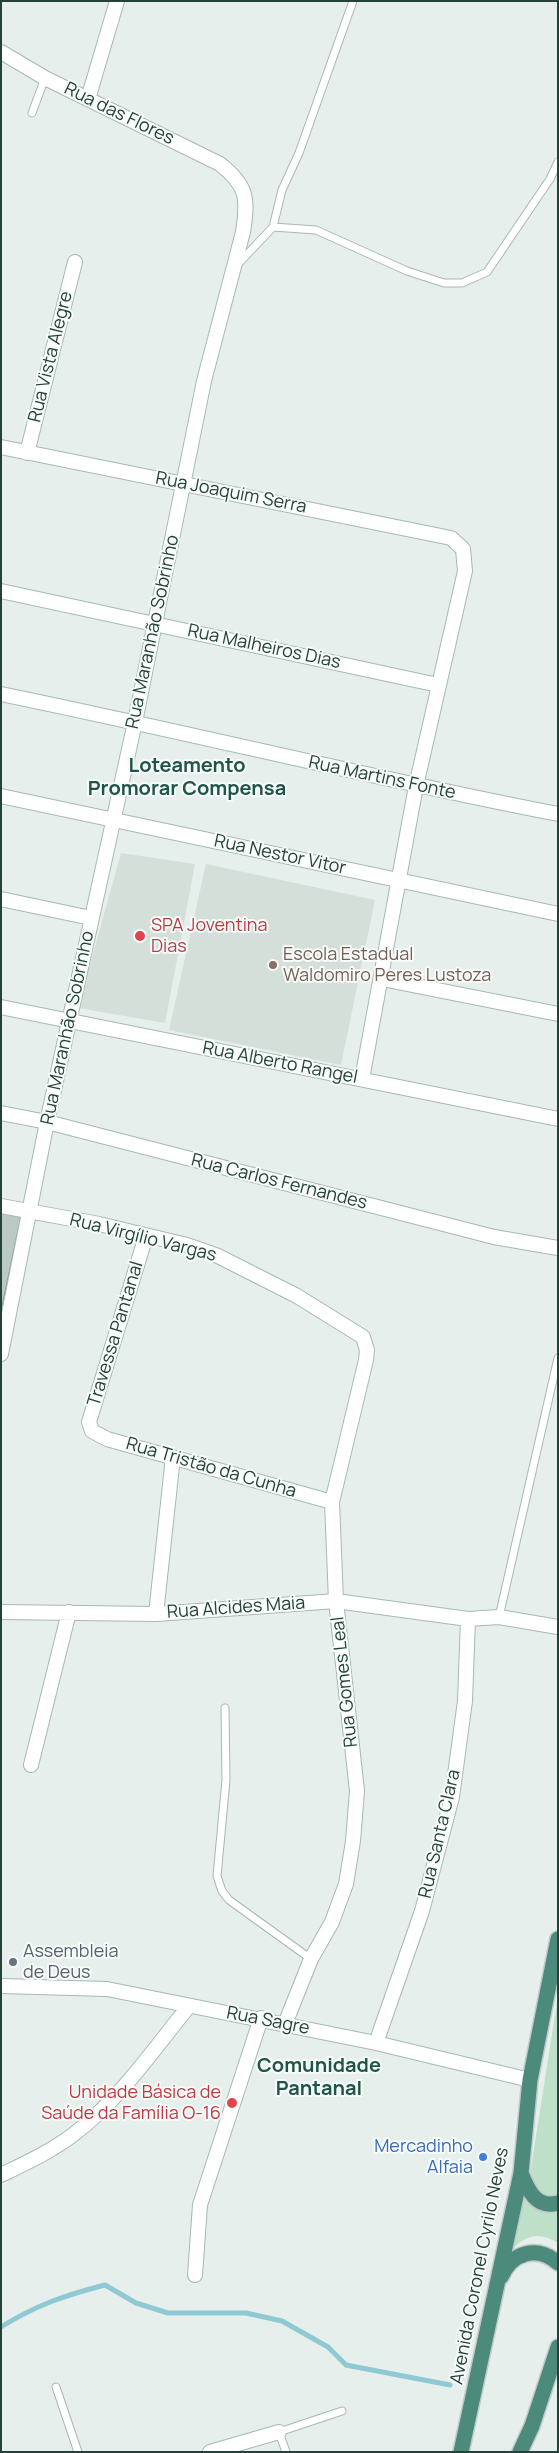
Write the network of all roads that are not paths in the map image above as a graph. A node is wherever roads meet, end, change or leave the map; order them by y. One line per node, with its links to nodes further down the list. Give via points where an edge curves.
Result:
1 (117, 1): 5 (street)
2 (353, 1): 9 (lane, via 299,153 282,190)
3 (1, 52): 4 (street, Rua das Flores)
4 (45, 78): 5 (street, Rua das Flores); 6 (lane)
5 (88, 98): 8 (street, Rua das Flores, via 220,164)
6 (32, 113)
7 (558, 162): 9 (lane, via 550,180 487,272 462,283 444,283 407,271 316,230)
8 (236, 177): 11 (street, Rua Maranhão Sobrinho, via 245,198 246,212)
9 (273, 227): 11 (lane)
10 (75, 262): 13 (street, Rua Vista Alegre)
11 (232, 270): 14 (street, Rua Maranhão Sobrinho, via 204,380)
12 (1, 447): 13 (street, Rua Joaquim Serra)
13 (27, 452): 14 (street, Rua Joaquim Serra)
14 (184, 484): 16 (street, Rua Maranhão Sobrinho); 17 (street, Rua Joaquim Serra, via 451,538 463,550 465,571)
15 (1, 591): 16 (street, Rua Malheiros Dias)
16 (156, 623): 17 (street, Rua Malheiros Dias); 19 (street, Rua Maranhão Sobrinho)
17 (438, 685): 20 (street)
18 (1, 694): 19 (street, Rua Martins Fonte)
19 (135, 722): 20 (street, Rua Martins Fonte); 23 (street, Rua Maranhão Sobrinho)
20 (416, 786): 22 (street, Rua Martins Fonte); 24 (street)
21 (1, 796): 23 (street, Rua Nestor Vitor)
22 (558, 814)
23 (112, 818): 24 (street, Rua Nestor Vitor); 27 (street, Rua Maranhão Sobrinho)
24 (398, 881): 26 (street, Rua Nestor Vitor); 28 (street)
25 (1, 899): 27 (street)
26 (558, 914)
27 (91, 918): 31 (street, Rua Maranhão Sobrinho)
28 (382, 978): 30 (street); 32 (street)
29 (1, 1007): 31 (street, Rua Alberto Rangel)
30 (558, 1014)
31 (70, 1022): 32 (street, Rua Alberto Rangel); 35 (street, Rua Maranhão Sobrinho)
32 (362, 1079): 34 (street, Rua Alberto Rangel)
33 (1, 1113): 35 (street, Rua Carlos Fernandes)
34 (558, 1119)
35 (47, 1122): 37 (street, Rua Maranhão Sobrinho); 39 (street, Rua Carlos Fernandes, via 494,1238)
36 (1, 1206): 37 (street, Rua Virgílio Vargas)
37 (29, 1212): 38 (street, Rua Virgílio Vargas); 41 (street, Rua Maranhão Sobrinho)
38 (146, 1236): 40 (street, Rua Virgílio Vargas, via 216,1255 298,1296); 43 (street, Travessa Pantanal, via 89,1422)
39 (558, 1248)
40 (358, 1332): 45 (street, Rua Gomes Leal, via 365,1343 366,1360)
41 (1, 1354)
42 (558, 1358): 50 (lane)
43 (92, 1431): 44 (street, Rua Tristão da Cunha, via 107,1439)
44 (173, 1457): 45 (street, Rua Tristão da Cunha); 49 (street)
45 (332, 1502): 46 (street, Rua Gomes Leal)
46 (336, 1601): 49 (street, Rua Alcides Maia); 51 (street, Rua Alcides Maia); 56 (street, Rua Gomes Leal, via 357,1791 346,1884 332,1922)
47 (1, 1612): 48 (street, Rua Alcides Maia)
48 (69, 1612): 49 (street, Rua Alcides Maia); 54 (street)
49 (156, 1614)
50 (499, 1617): 51 (street, Rua Alcides Maia); 52 (street, Rua Alcides Maia)
51 (468, 1619): 61 (street, Rua Santa Clara, via 465,1701 452,1797 422,1911)
52 (558, 1627)
53 (225, 1708): 56 (lane, via 226,1780 217,1876 222,1891 229,1900)
54 (31, 1765)
55 (558, 1939): 62 (highway, Avenida Coronel Cyrilo Neves)
56 (311, 1959): 60 (street, Rua Gomes Leal)
57 (1, 1986): 58 (street, Rua Sagre, via 107,1990)
58 (189, 2006): 59 (street, Rua Sagre); 64 (street, via 100,2111 74,2134 30,2162)
59 (261, 2018): 60 (street, Rua Sagre); 67 (street, via 200,2205)
60 (284, 2024): 61 (street, Rua Sagre)
61 (376, 2043): 62 (street, Rua Sagre)
62 (530, 2080): 63 (highway, Avenida Coronel Cyrilo Neves)
63 (521, 2173): 65 (highway, via 534,2199 544,2204); 68 (highway, Avenida Coronel Cyrilo Neves)
64 (1, 2175)
65 (558, 2204)
66 (558, 2263): 68 (highway, via 541,2252 517,2257 504,2271)
67 (195, 2275)
68 (495, 2290): 76 (highway, Avenida Coronel Cyrilo Neves)
69 (558, 2347): 77 (highway)
70 (56, 2387): 73 (lane)
71 (342, 2411): 72 (lane)
72 (279, 2432): 74 (street); 75 (lane)
73 (78, 2452)
74 (210, 2452)
75 (286, 2452)
76 (461, 2452)
77 (520, 2452)

